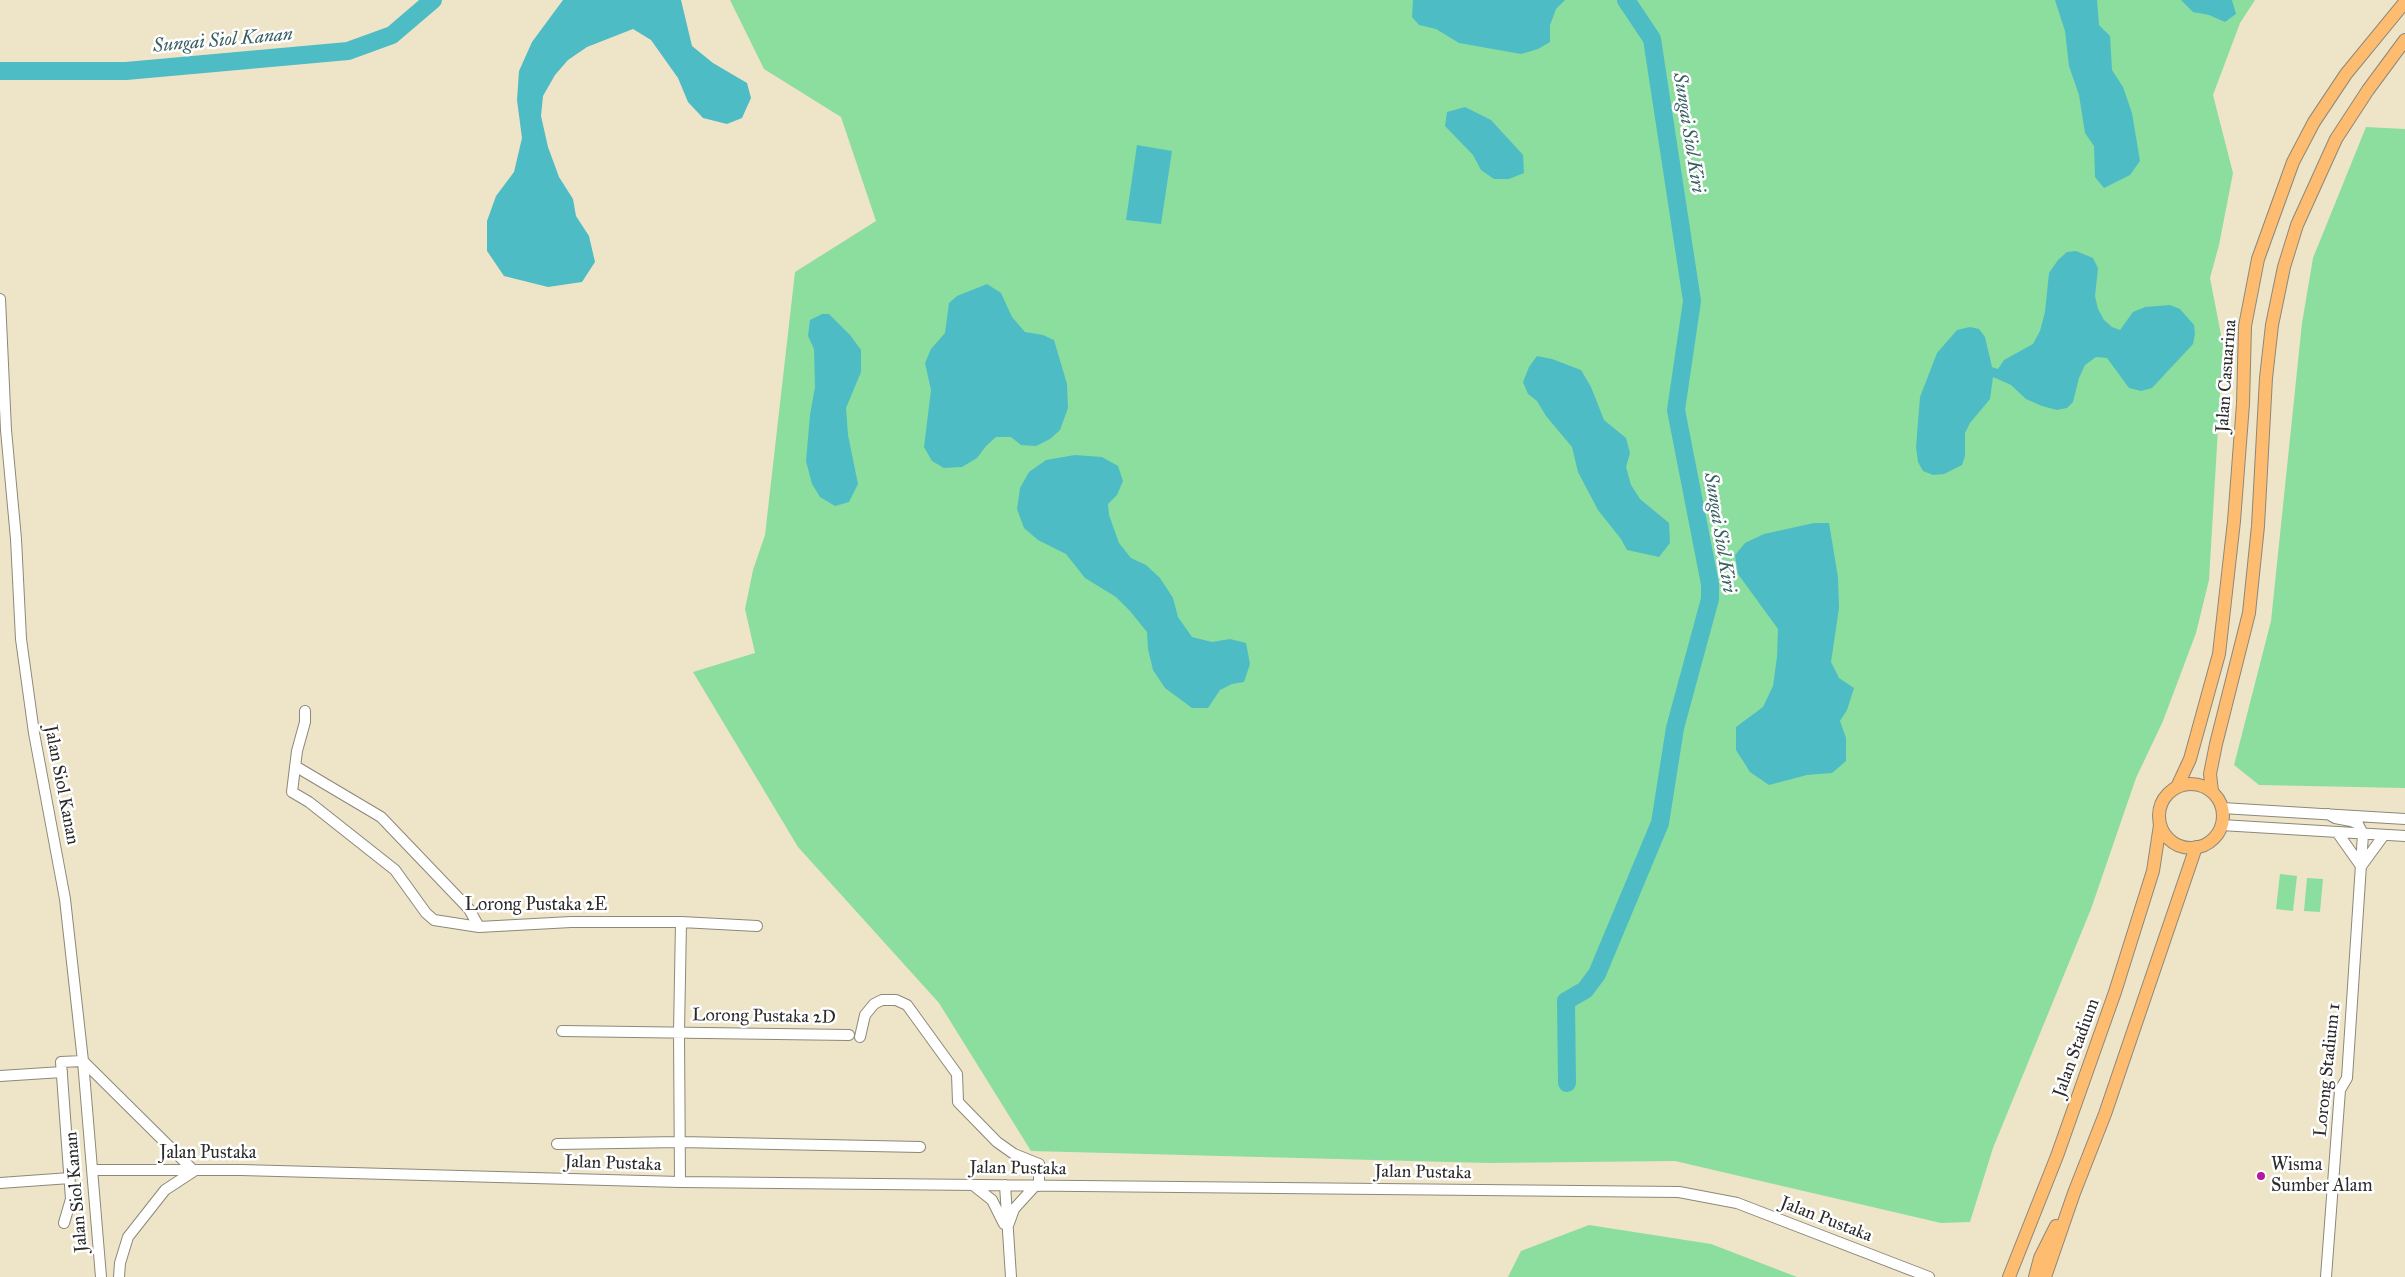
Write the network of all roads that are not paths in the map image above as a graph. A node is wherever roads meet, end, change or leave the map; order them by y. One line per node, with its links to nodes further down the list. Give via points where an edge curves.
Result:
1 (2405, 2): 6 (main road, Jalan Casuarina, via 2346,74 2314,122 2293,162 2258,259 2245,326 2234,521 2219,654 2190,759)
2 (2405, 40): 7 (main road, via 2336,139 2297,225 2284,267 2272,325 2266,378 2258,526 2249,613 2216,744 2210,774)
3 (0, 299): 26 (street, Jalan Siol Kanan, via 21,639 34,734 65,899)
4 (305, 711): 5 (street)
5 (295, 766): 21 (street, via 382,817 469,909); 21 (street, Lorong Pustaka 2E, via 292,792 395,870 434,920)
6 (2177, 787): 7 (main road, via 2195,784); 11 (main road, via 2163,799)
7 (2212, 791): 8 (main road)
8 (2222, 808): 9 (street); 12 (main road)
9 (2328, 814): 10 (street); 14 (street, via 2358,824)
10 (2405, 819)
11 (2160, 825): 17 (main road, via 2172,842); 47 (main road, Jalan Stadium, via 2153,871 2115,992 2057,1156)
12 (2222, 825): 13 (street); 17 (main road, via 2212,839)
13 (2337, 832): 14 (street); 18 (street)
14 (2363, 834): 15 (street); 18 (street, Lorong Stadium 1)
15 (2384, 834): 16 (street); 18 (street)
16 (2405, 836)
17 (2196, 847): 40 (main road, via 2105,1114)
18 (2361, 866): 50 (street, Lorong Stadium 1, via 2347,1078 2340,1090)
19 (681, 922): 20 (street, Lorong Pustaka 2E); 21 (street, Lorong Pustaka 2E, via 571,922); 23 (street)
20 (757, 926)
21 (480, 927)
22 (562, 1031): 23 (street, Lorong Pustaka 2D)
23 (679, 1032): 24 (street, Lorong Pustaka 2D); 29 (street)
24 (849, 1035)
25 (860, 1036): 39 (street, via 865,1015 874,1004 882,1000 896,1000 907,1005 957,1074 958,1102 997,1142 1014,1154 1039,1164)
26 (83, 1062): 27 (street, via 61,1062); 32 (street, Jalan Siol Kanan); 33 (street)
27 (62, 1072): 28 (street); 34 (street)
28 (0, 1076)
29 (680, 1142): 30 (street); 31 (street); 35 (street)
30 (557, 1144)
31 (920, 1147)
32 (92, 1170): 33 (street, Jalan Pustaka); 43 (street, Jalan Siol Kanan)
33 (194, 1171): 35 (street, Jalan Pustaka); 44 (street, via 165,1190 128,1237)
34 (70, 1178): 36 (street); 41 (street, via 71,1200)
35 (680, 1182): 37 (street, Jalan Pustaka)
36 (0, 1183)
37 (972, 1185): 38 (street, Jalan Pustaka); 42 (street, via 992,1200)
38 (1005, 1185): 39 (street, Jalan Pustaka); 42 (street)
39 (1037, 1186): 42 (street, via 1014,1209); 46 (street, Jalan Pustaka, via 1680,1192 1737,1204)
40 (2074, 1193): 48 (main road, via 2051,1234); 49 (main road)
41 (64, 1223)
42 (1007, 1229): 45 (street)
43 (101, 1277)
44 (119, 1277)
45 (1011, 1277)
46 (1929, 1277)
47 (2009, 1277)
48 (2035, 1277)
49 (2045, 1277)
50 (2326, 1277)

